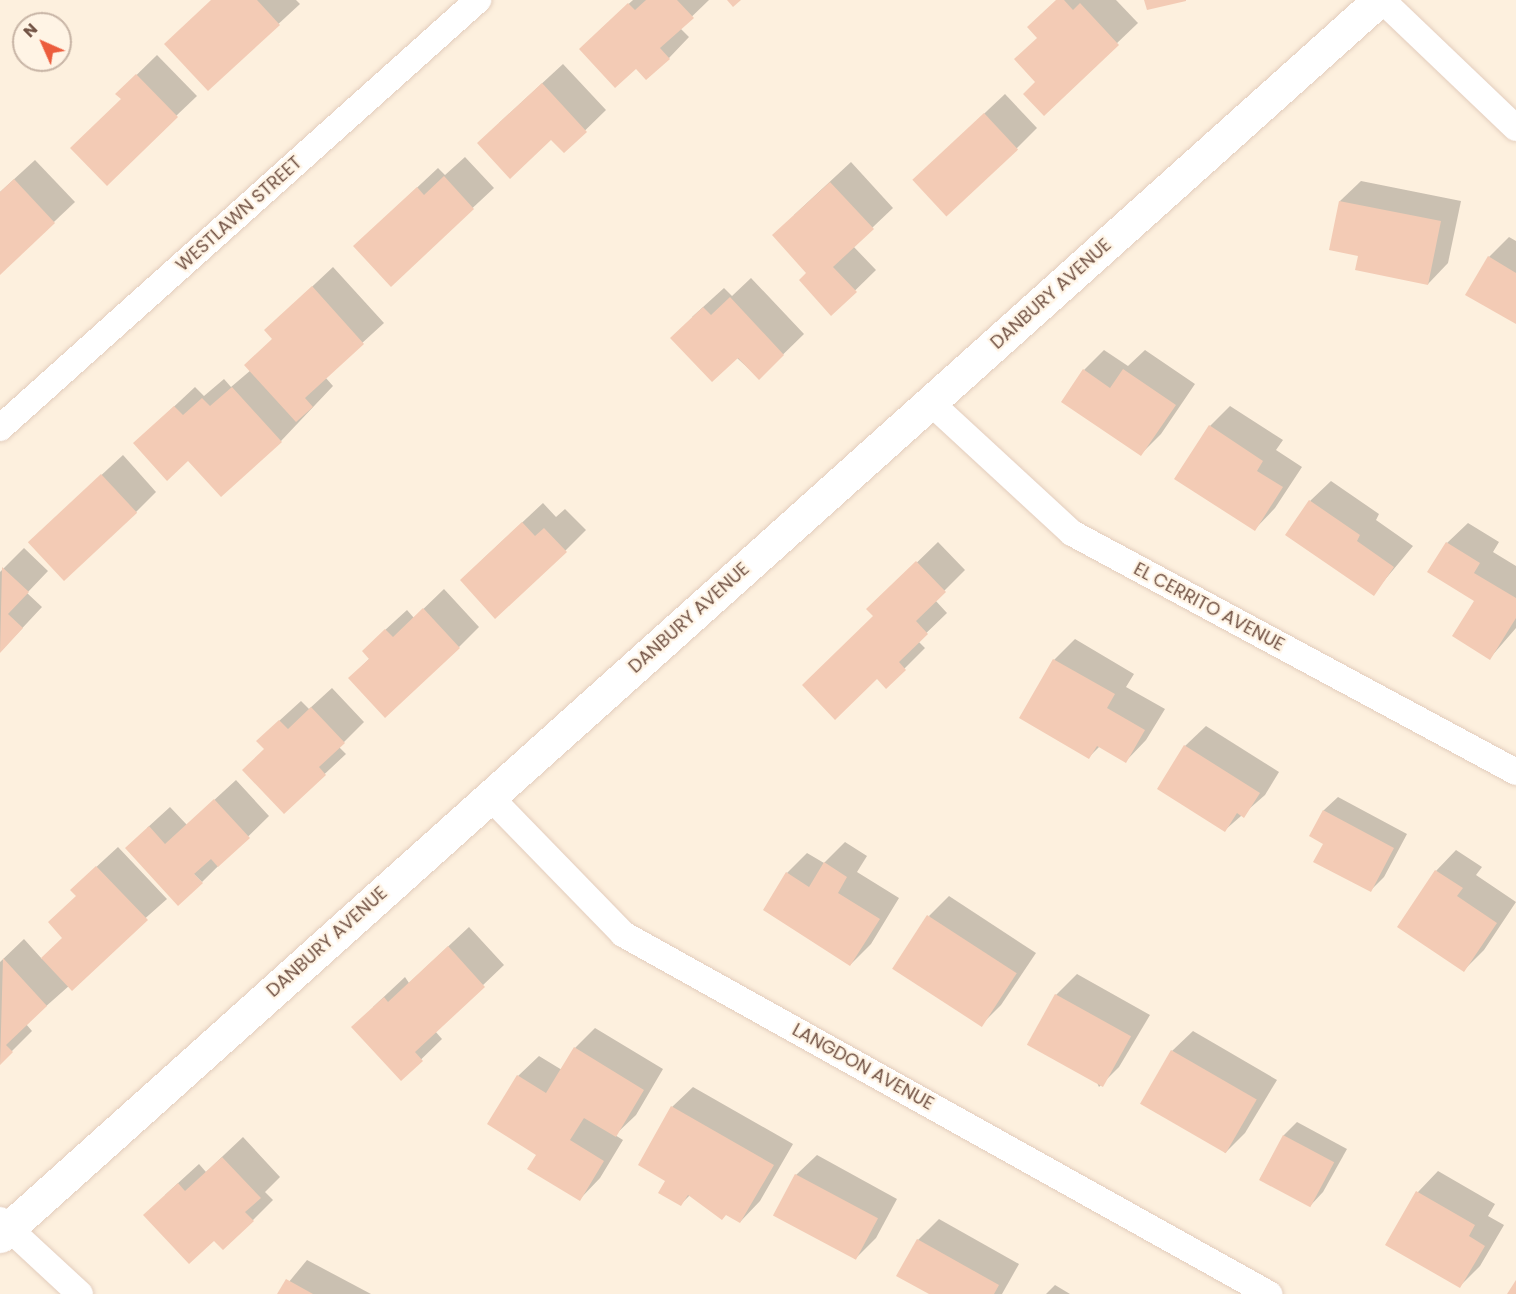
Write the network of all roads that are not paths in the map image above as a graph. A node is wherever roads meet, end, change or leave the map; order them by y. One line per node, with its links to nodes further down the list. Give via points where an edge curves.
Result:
1 (478, 0): 5 (street, WESTLAWN STREET)
2 (1381, 0): 3 (street); 4 (street, DANBURY AVENUE)
3 (1516, 128)
4 (930, 402): 6 (street, EL CERRITO AVENUE, via 1072,533); 7 (street, DANBURY AVENUE)
5 (0, 428)
6 (1516, 772)
7 (490, 796): 8 (street, DANBURY AVENUE); 10 (street, LANGDON AVENUE, via 623,934)
8 (3, 1228): 9 (street)
9 (80, 1294)
10 (1269, 1294)

